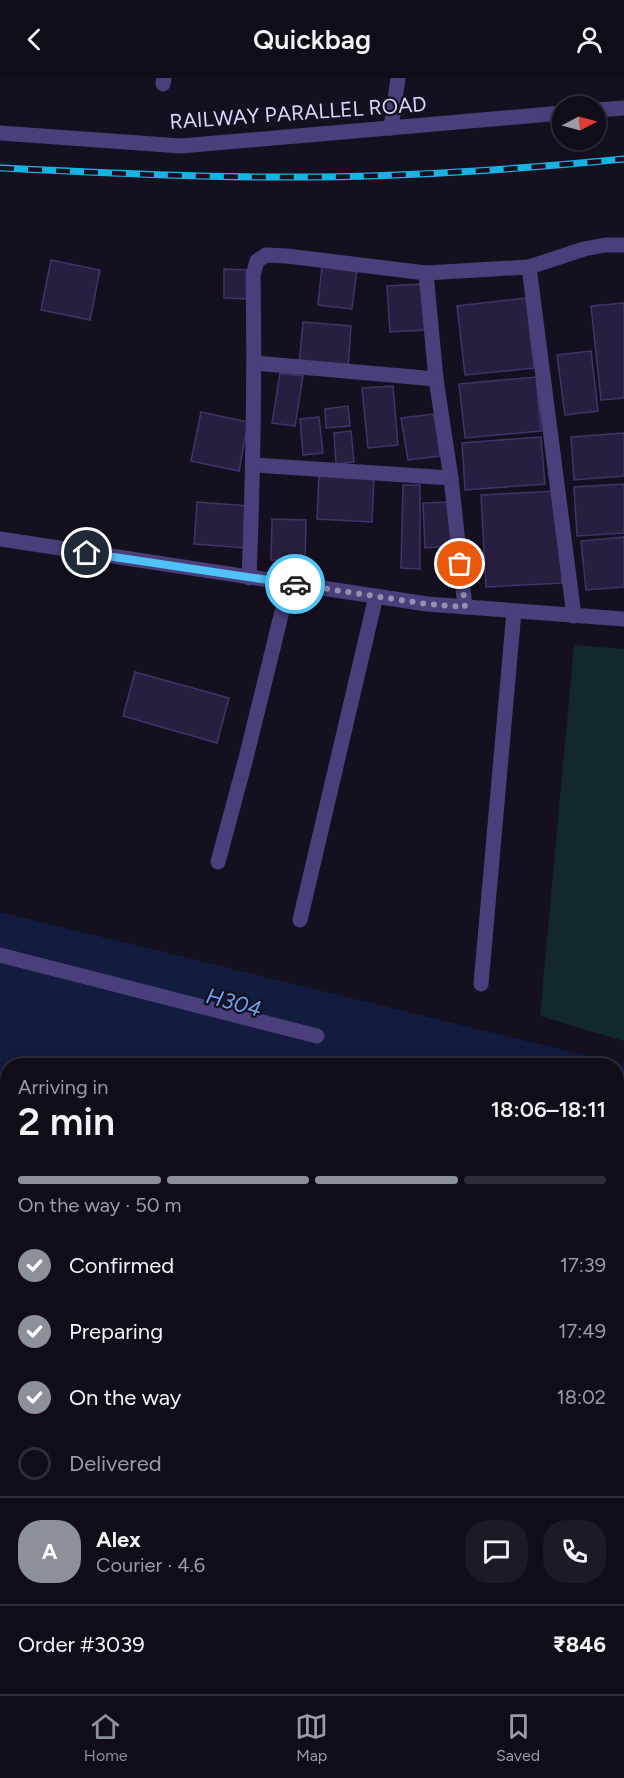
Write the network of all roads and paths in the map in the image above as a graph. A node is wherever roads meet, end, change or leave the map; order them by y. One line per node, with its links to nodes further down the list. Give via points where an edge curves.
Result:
1 (398, 78): 5 (street)
2 (624, 108): 3 (street)
3 (606, 110)
4 (552, 114): 5 (street, RAILWAY PARALLEL ROAD)
5 (391, 128): 6 (street, RAILWAY PARALLEL ROAD, via 181,146)
6 (0, 133)
7 (624, 245): 8 (street, via 584,249)
8 (529, 267): 9 (street); 20 (street)
9 (426, 273): 10 (street, via 266,255 257,261 253,275); 11 (street)
10 (255, 363): 11 (street); 12 (street)
11 (436, 379): 13 (street)
12 (254, 465): 13 (street); 15 (street)
13 (451, 478): 18 (street)
14 (0, 539): 15 (street)
15 (249, 578): 16 (street)
16 (289, 584): 17 (street); 22 (street)
17 (376, 596): 18 (street); 23 (street)
18 (465, 607): 19 (street)
19 (514, 611): 20 (street); 25 (street)
20 (574, 616): 21 (street)
21 (624, 619)
22 (218, 862)
23 (300, 920)
24 (0, 955): 26 (street)
25 (481, 984)
26 (317, 1036)

